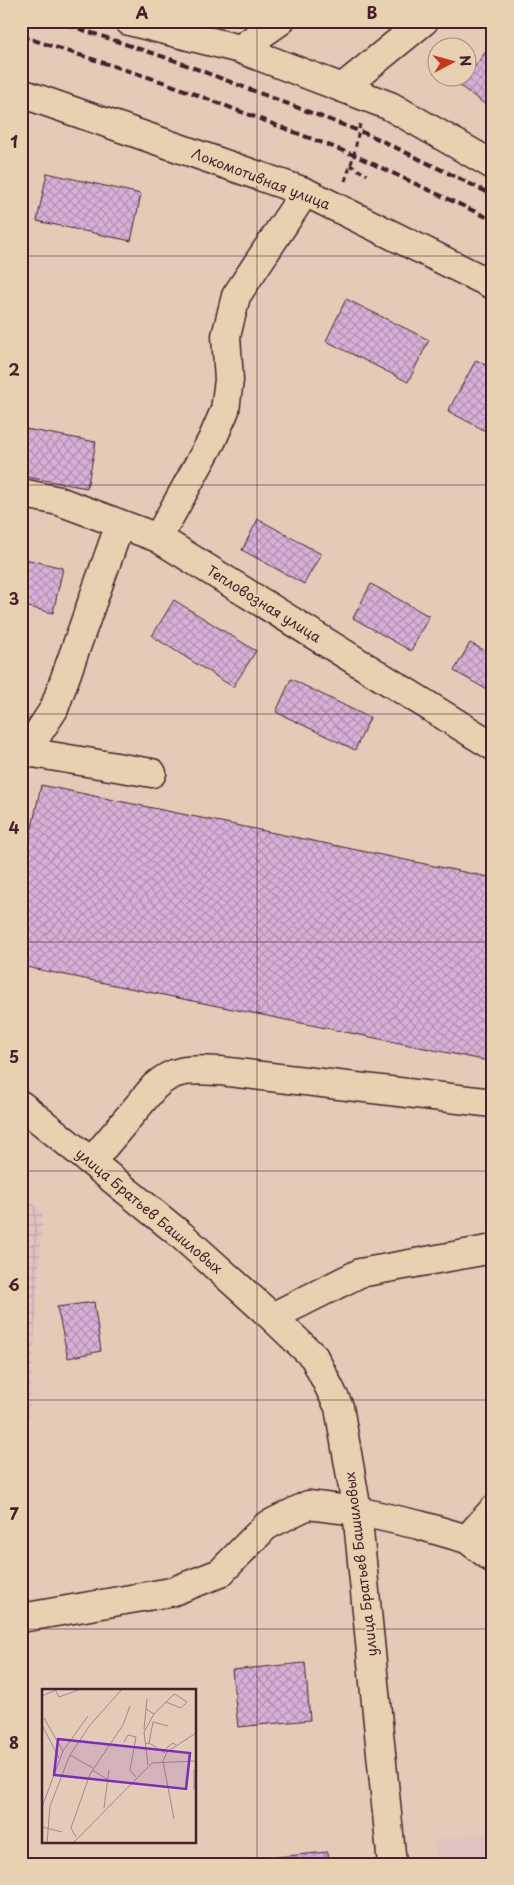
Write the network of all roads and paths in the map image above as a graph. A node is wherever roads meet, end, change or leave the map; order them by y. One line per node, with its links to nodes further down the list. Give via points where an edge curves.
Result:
1 (129, 21): 4 (street)
2 (280, 21): 4 (street)
3 (424, 21): 5 (street)
4 (240, 49): 5 (street)
5 (342, 88): 7 (street, via 390,106)
6 (21, 94): 10 (street, Локомотивная улица)
7 (493, 165)
8 (350, 166): 9 (path)
9 (368, 175)
10 (305, 192): 11 (street, Локомотивная улица); 14 (street, via 236,296 226,336 229,380 225,410)
11 (493, 285)
12 (21, 493): 13 (street, Тепловозная улица, via 59,501)
13 (120, 524): 14 (street, Тепловозная улица); 16 (street, via 54,709 35,738)
14 (158, 538): 15 (street, Тепловозная улица)
15 (493, 746)
16 (21, 750): 17 (street)
17 (152, 773)
18 (493, 1103): 20 (street, via 220,1071 184,1070 164,1077)
19 (21, 1105): 20 (street, улица Братьев Башиловых)
20 (91, 1162): 22 (street, улица Братьев Башиловых, via 181,1235)
21 (493, 1249): 22 (street, via 360,1273)
22 (272, 1317): 24 (street, улица Братьев Башиловых, via 314,1357 340,1408)
23 (493, 1510): 25 (street)
24 (357, 1511): 25 (street); 27 (street, via 308,1505 266,1526 220,1573 171,1592); 28 (street, улица Братьев Башиловых)
25 (467, 1539): 26 (street)
26 (493, 1559)
27 (21, 1618)
28 (392, 1864)

